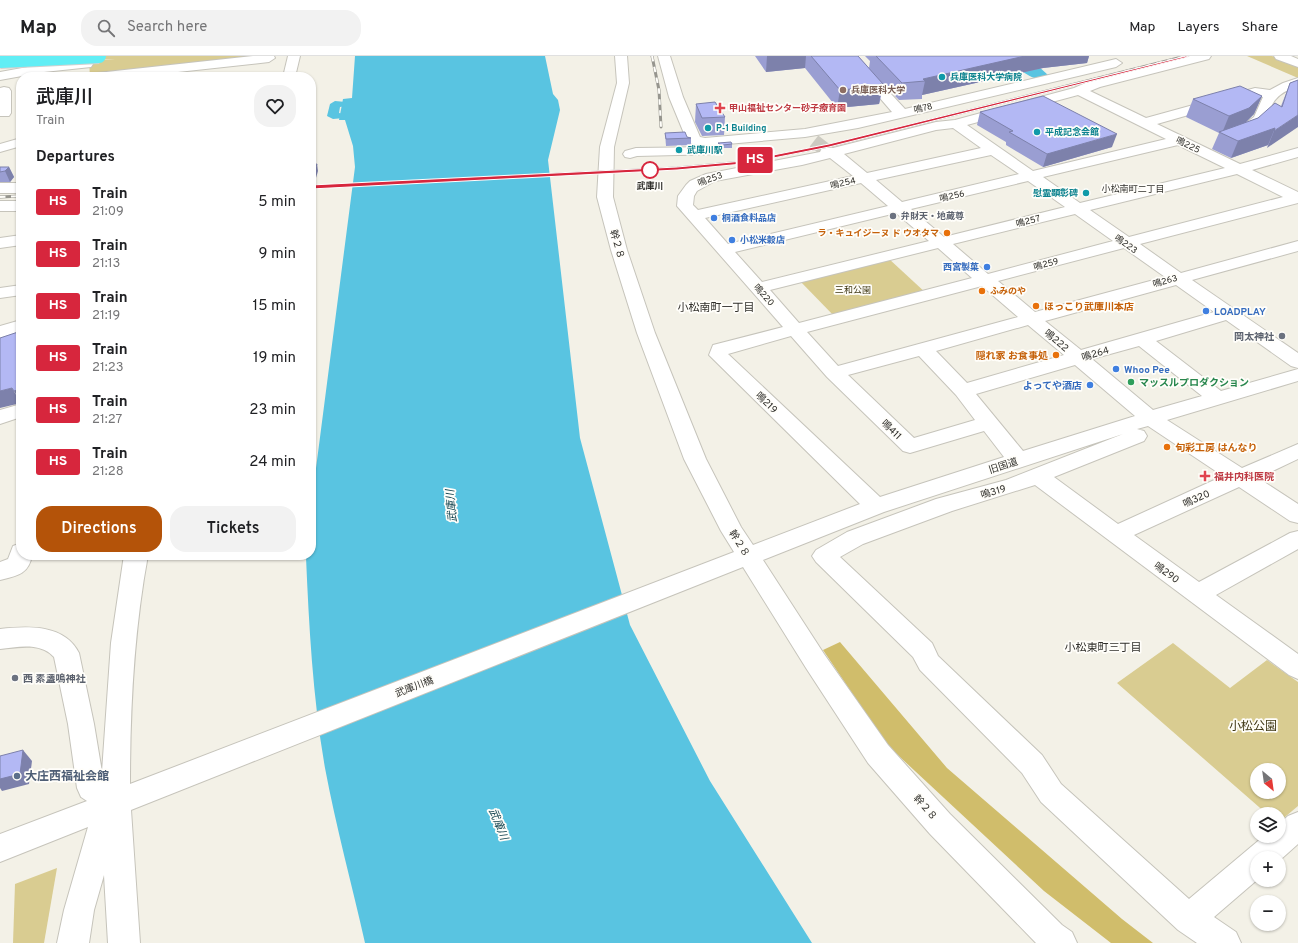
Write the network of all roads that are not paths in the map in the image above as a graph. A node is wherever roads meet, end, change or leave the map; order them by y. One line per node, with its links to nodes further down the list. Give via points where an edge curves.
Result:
1 (99, 56): 10 (highway, bridge)
2 (294, 56): 19 (street)
3 (621, 56): 92 (street, 幹２８, via 624,83 607,147 605,197 646,333 695,459 732,531)
4 (664, 56): 29 (street, 鳴78, via 676,98 692,132 693,140 698,142 810,137)
5 (1205, 56): 26 (street, 鳴253, via 1095,84)
6 (1280, 56): 11 (street)
7 (269, 57): 12 (street); 14 (street)
8 (85, 59): 10 (highway, bridge); 15 (street); 16 (street)
9 (1130, 60): 23 (street, 鳴78)
10 (0, 61)
11 (1298, 63)
12 (212, 64): 17 (street); 18 (street)
13 (1040, 69): 23 (street)
14 (260, 71)
15 (26, 72)
16 (85, 72)
17 (151, 72)
18 (216, 72)
19 (290, 72)
20 (16, 74): 21 (street)
21 (0, 76)
22 (869, 79): 29 (street)
23 (1053, 79): 29 (street, 鳴78)
24 (1298, 82): 27 (street, via 1286,85)
25 (7, 91): 28 (street)
26 (1079, 91): 30 (street, 鳴225); 31 (street, 鳴253)
27 (1273, 94): 30 (street, via 1255,92); 32 (street, via 1260,119 1251,127)
28 (6, 113)
29 (901, 113)
30 (1145, 123): 34 (street, 鳴225)
31 (956, 124): 39 (street, 鳴223); 40 (street, 鳴253, via 936,126)
32 (1230, 136)
33 (766, 139): 42 (street, via 769,143 724,151)
34 (1180, 140): 38 (street, 鳴225); 45 (street, 鳴256)
35 (16, 143): 37 (street)
36 (1211, 143): 38 (street)
37 (0, 148)
38 (1196, 148): 43 (street, 鳴225)
39 (992, 150): 44 (street, 鳴254); 45 (street, 鳴223)
40 (830, 152): 44 (street, 鳴222); 55 (street, 鳴253, via 802,161 721,174 702,182 691,188 685,201 685,206)
41 (1298, 152): 43 (street, 鳴257)
42 (633, 153)
43 (1238, 169): 47 (street, 鳴225); 54 (street, 鳴257)
44 (864, 178): 53 (street, 鳴222); 55 (street, 鳴254)
45 (1031, 178): 53 (street, 鳴256); 54 (street, 鳴223)
46 (1298, 180): 47 (street)
47 (1274, 187): 50 (street, 鳴225)
48 (0, 188): 49 (street)
49 (16, 188)
50 (1298, 198): 59 (street, 鳴259)
51 (0, 206): 52 (street)
52 (16, 206)
53 (901, 208): 58 (street, 鳴222); 61 (street, 鳴256)
54 (1076, 209): 58 (street, 鳴257); 59 (street, 鳴223)
55 (694, 216): 61 (street, 鳴220)
56 (16, 241): 57 (street)
57 (0, 243)
58 (942, 243): 63 (street, 鳴222); 64 (street, 鳴257)
59 (1125, 243): 62 (street, 鳴223); 63 (street, 鳴259)
60 (1297, 247): 62 (street, 鳴263)
61 (723, 250): 64 (street, 鳴220)
62 (1176, 278): 67 (street, 鳴223); 68 (street, 鳴263)
63 (986, 280): 68 (street, 鳴222); 70 (street, 鳴259)
64 (758, 288): 70 (street, 鳴220)
65 (16, 291): 66 (street)
66 (0, 293)
67 (1227, 314): 72 (street, 鳴264); 75 (street, 鳴223)
68 (1032, 319): 73 (street, 鳴263); 74 (street, 鳴222)
69 (16, 327): 71 (street)
70 (795, 330): 76 (street, 鳴220); 88 (street, 鳴219, via 720,348 718,355)
71 (0, 332)
72 (1142, 339): 74 (street, 鳴264); 79 (street)
73 (923, 349): 76 (street, 鳴263); 78 (street)
74 (1079, 358): 78 (street, 鳴264); 82 (street, 鳴222)
75 (1298, 362)
76 (834, 373): 83 (street, 鳴411, via 910,446)
77 (1298, 375): 79 (street, 旧国道)
78 (963, 391): 83 (street)
79 (1217, 398): 82 (street, 旧国道)
80 (16, 412): 81 (street)
81 (0, 417)
82 (1157, 422): 85 (street, 旧国道); 86 (street, 鳴319); 87 (street, 鳴222)
83 (987, 423): 85 (street)
84 (1298, 451): 87 (street, 鳴320)
85 (1018, 460): 88 (street, 旧国道)
86 (1036, 475): 90 (street, 鳴290); 106 (street, 鳴319, via 855,538 824,556 923,650 929,664 1032,764 1051,793)
87 (1240, 477): 89 (street, 鳴222); 90 (street, 鳴320)
88 (876, 506): 92 (street, 旧国道)
89 (1298, 516)
90 (1116, 534): 97 (street, 鳴290)
91 (1298, 539): 97 (street)
92 (749, 556): 95 (street, 旧国道); 110 (street, 幹２８, via 815,661 878,754 940,824 1051,936)
93 (20, 560): 96 (street, via 14,568)
94 (135, 560): 100 (street, via 120,673)
95 (712, 570): 100 (street, 武庫川橋)
96 (0, 571)
97 (1197, 594): 99 (street, 鳴290)
98 (0, 639): 100 (street, via 48,639 61,646 66,653 91,788)
99 (1296, 663)
100 (116, 803): 102 (street, 武庫川橋); 105 (street, via 101,831); 109 (street)
101 (1298, 826): 103 (street)
102 (0, 848)
103 (1268, 851)
104 (1250, 867): 106 (street)
105 (79, 910): 107 (street); 108 (street)
106 (1189, 919): 111 (street)
107 (73, 943)
108 (82, 943)
109 (124, 943)
110 (1061, 943)
111 (1225, 943)

